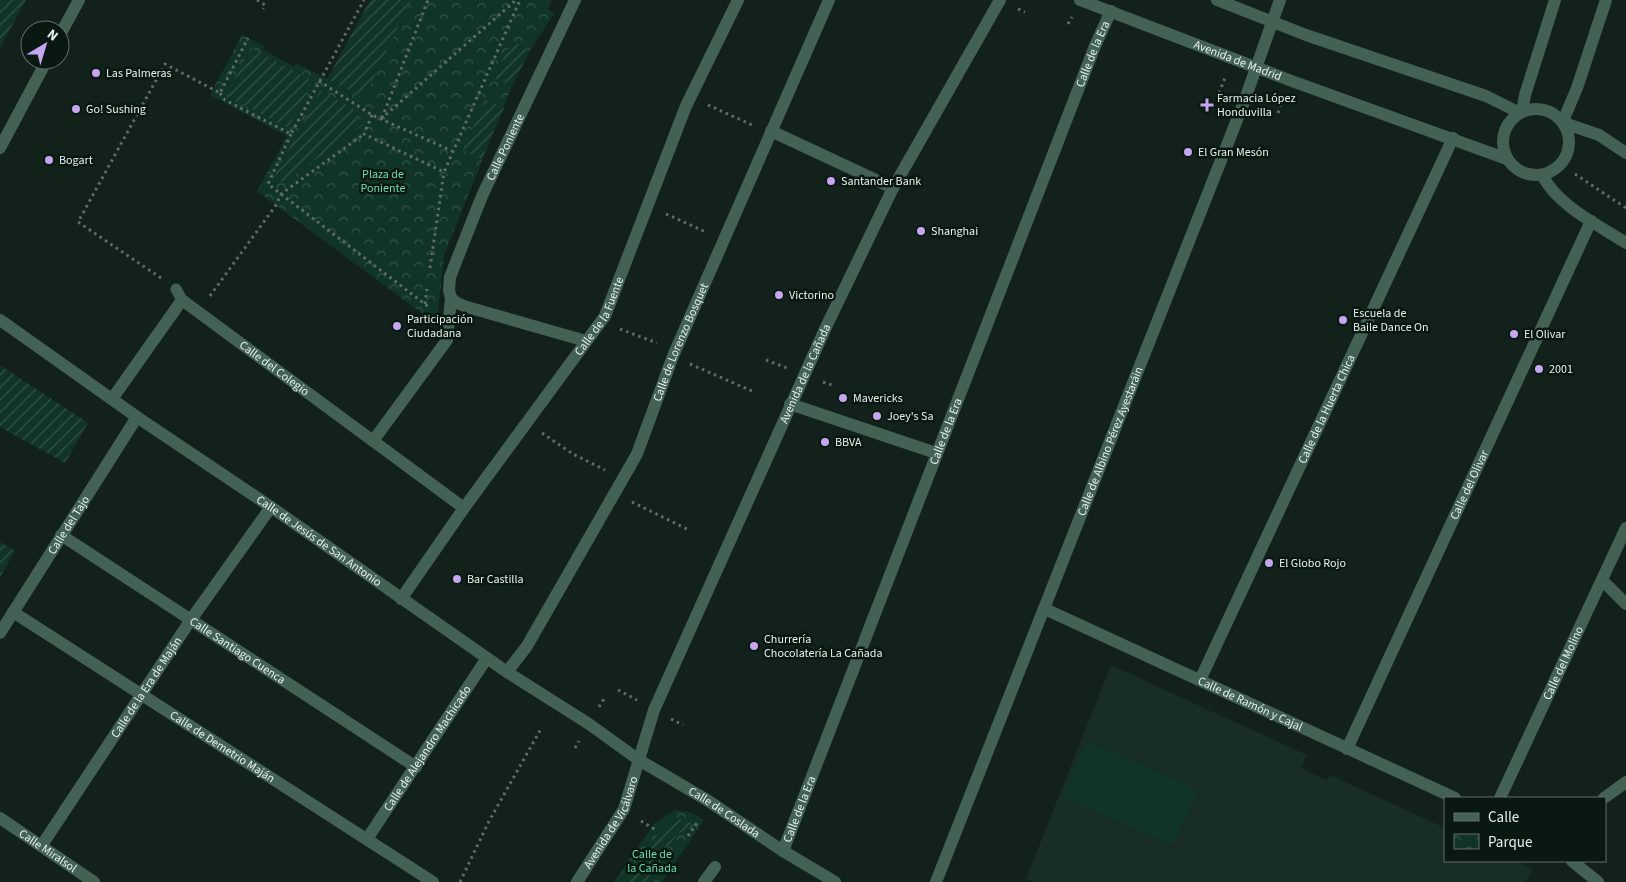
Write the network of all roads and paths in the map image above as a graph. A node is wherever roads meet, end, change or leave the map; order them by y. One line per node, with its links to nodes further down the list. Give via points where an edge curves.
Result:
1 (79, 0): 18 (street)
2 (257, 0): 16 (path, via 266,5)
3 (364, 0): 23 (path)
4 (428, 0): 28 (path)
5 (516, 0): 28 (path)
6 (520, 0): 35 (path)
7 (575, 0): 51 (street, Calle Poniente, via 482,196 450,277)
8 (738, 0): 58 (street, Calle de la Fuente, via 686,106 605,316)
9 (829, 0): 30 (street, Calle de Lorenzo Bosquet)
10 (1000, 0): 41 (street, Avenida de la Cañada)
11 (1080, 0): 17 (street, Avenida de Madrid)
12 (1217, 0): 19 (street)
13 (1280, 0): 19 (street, Calle de Albino Pérez Ayestaráin)
14 (1555, 0): 26 (street)
15 (1606, 0): 29 (street)
16 (263, 10)
17 (1111, 11): 21 (street, Avenida de Madrid); 67 (street, Calle de la Era)
18 (68, 20)
19 (1272, 22): 21 (street, Calle de Albino Pérez Ayestaráin); 26 (street, via 1486,96)
20 (248, 38): 24 (path)
21 (1256, 68): 33 (street, Avenida de Madrid); 78 (street, Calle de Albino Pérez Ayestaráin)
22 (42, 70): 34 (street)
23 (319, 81): 27 (path); 31 (path)
24 (220, 93): 31 (path, via 224,100); 50 (path, via 165,64 78,222)
25 (706, 104): 30 (path)
26 (1521, 112): 29 (street, via 1534,108 1547,110); 37 (street, via 1504,132 1503,146)
27 (372, 115): 28 (path); 32 (path)
28 (382, 119): 35 (path)
29 (1563, 122): 36 (street, via 1599,135); 40 (street, via 1569,135 1564,161)
30 (765, 130): 41 (street); 68 (street, Calle de Lorenzo Bosquet, via 673,356 637,454)
31 (291, 134): 42 (path, via 268,184)
32 (364, 134): 38 (path); 42 (path)
33 (1453, 138): 37 (street, Avenida de Madrid); 84 (street, Calle de la Huerta Chica)
34 (0, 148)
35 (452, 151): 38 (path)
36 (1626, 153)
37 (1508, 159): 40 (street, via 1524,172)
38 (444, 172): 48 (path)
39 (1575, 174): 43 (path)
40 (1542, 175): 45 (street, via 1549,188)
41 (893, 188): 63 (street, Avenida de la Cañada)
42 (281, 194): 53 (path); 54 (path)
43 (1626, 208)
44 (663, 213): 46 (path)
45 (1591, 221): 47 (street); 87 (street, Calle del Olivar)
46 (712, 235)
47 (1626, 243)
48 (429, 276)
49 (427, 285): 54 (path)
50 (176, 288): 52 (lane)
51 (451, 298): 58 (street, via 457,304); 66 (street, Calle Poniente, via 447,340)
52 (182, 300): 62 (street); 66 (street, Calle del Colegio)
53 (207, 301)
54 (425, 304): 55 (path)
55 (431, 309)
56 (0, 320): 62 (street, Calle de Jesús de San Antonio)
57 (615, 328): 59 (path)
58 (586, 341): 71 (street, Calle de la Fuente)
59 (662, 345)
60 (684, 362): 61 (path)
61 (752, 390)
62 (112, 400): 64 (street, Calle de Jesús de San Antonio)
63 (790, 404): 67 (street); 88 (street, Avenida de la Cañada, via 654,710)
64 (137, 417): 70 (street, Calle de Jesús de San Antonio); 74 (street, Calle del Tajo)
65 (534, 428): 68 (path, via 598,468)
66 (373, 441): 71 (street, Calle del Colegio)
67 (936, 454): 99 (street, Calle de la Era)
68 (625, 477): 83 (street, Calle de Lorenzo Bosquet, via 527,646)
69 (626, 498): 73 (path)
70 (271, 507): 76 (street, Calle de Jesús de San Antonio); 80 (street, Calle de la Era de Maján)
71 (464, 508): 76 (street, Calle de la Fuente)
72 (1626, 528): 75 (street, Calle del Molino)
73 (689, 530)
74 (61, 536): 79 (street, Calle del Tajo); 80 (street, Calle Santiago Cuenca)
75 (1602, 580): 77 (street); 92 (street, Calle del Molino)
76 (401, 599): 82 (street, Calle de Jesús de San Antonio)
77 (1626, 604)
78 (1045, 609): 84 (street, Calle de Ramón y Cajal); 108 (street, Calle de Albino Pérez Ayestaráin)
79 (12, 612): 81 (street, Calle del Tajo); 85 (street, Calle de Demetrio Maján)
80 (190, 621): 85 (street, Calle de la Era de Maján); 89 (street, Calle Santiago Cuenca)
81 (0, 633)
82 (487, 658): 83 (street, Calle de Jesús de San Antonio); 89 (street, Calle de Alejandro Machicado)
83 (507, 672): 88 (street, Calle de Jesús de San Antonio)
84 (1200, 680): 87 (street, Calle de Ramón y Cajal)
85 (141, 695): 97 (street, Calle de Demetrio Maján); 98 (street, Calle de la Era de Maján)
86 (542, 727): 104 (path, via 489,821)
87 (1346, 749): 91 (street, Calle de Ramón y Cajal)
88 (639, 760): 99 (street, Calle de Coslada, via 707,800); 105 (street, Avenida de Vicálvaro, via 624,809)
89 (416, 766): 97 (street, Calle de Alejandro Machicado)
90 (1626, 782): 93 (street)
91 (1453, 797)
92 (1500, 797)
93 (1605, 797)
94 (0, 818): 98 (street, Calle Miralsol)
95 (697, 823): 96 (path)
96 (688, 836)
97 (367, 840): 103 (street, Calle de Demetrio Maján)
98 (42, 845): 102 (street, Calle Miralsol)
99 (783, 851): 107 (street, Calle de Coslada)
100 (1573, 862): 109 (street)
101 (714, 867): 106 (street)
102 (94, 882)
103 (433, 882)
104 (460, 882)
105 (577, 882)
106 (704, 882)
107 (835, 882)
108 (936, 882)
109 (1598, 882)

